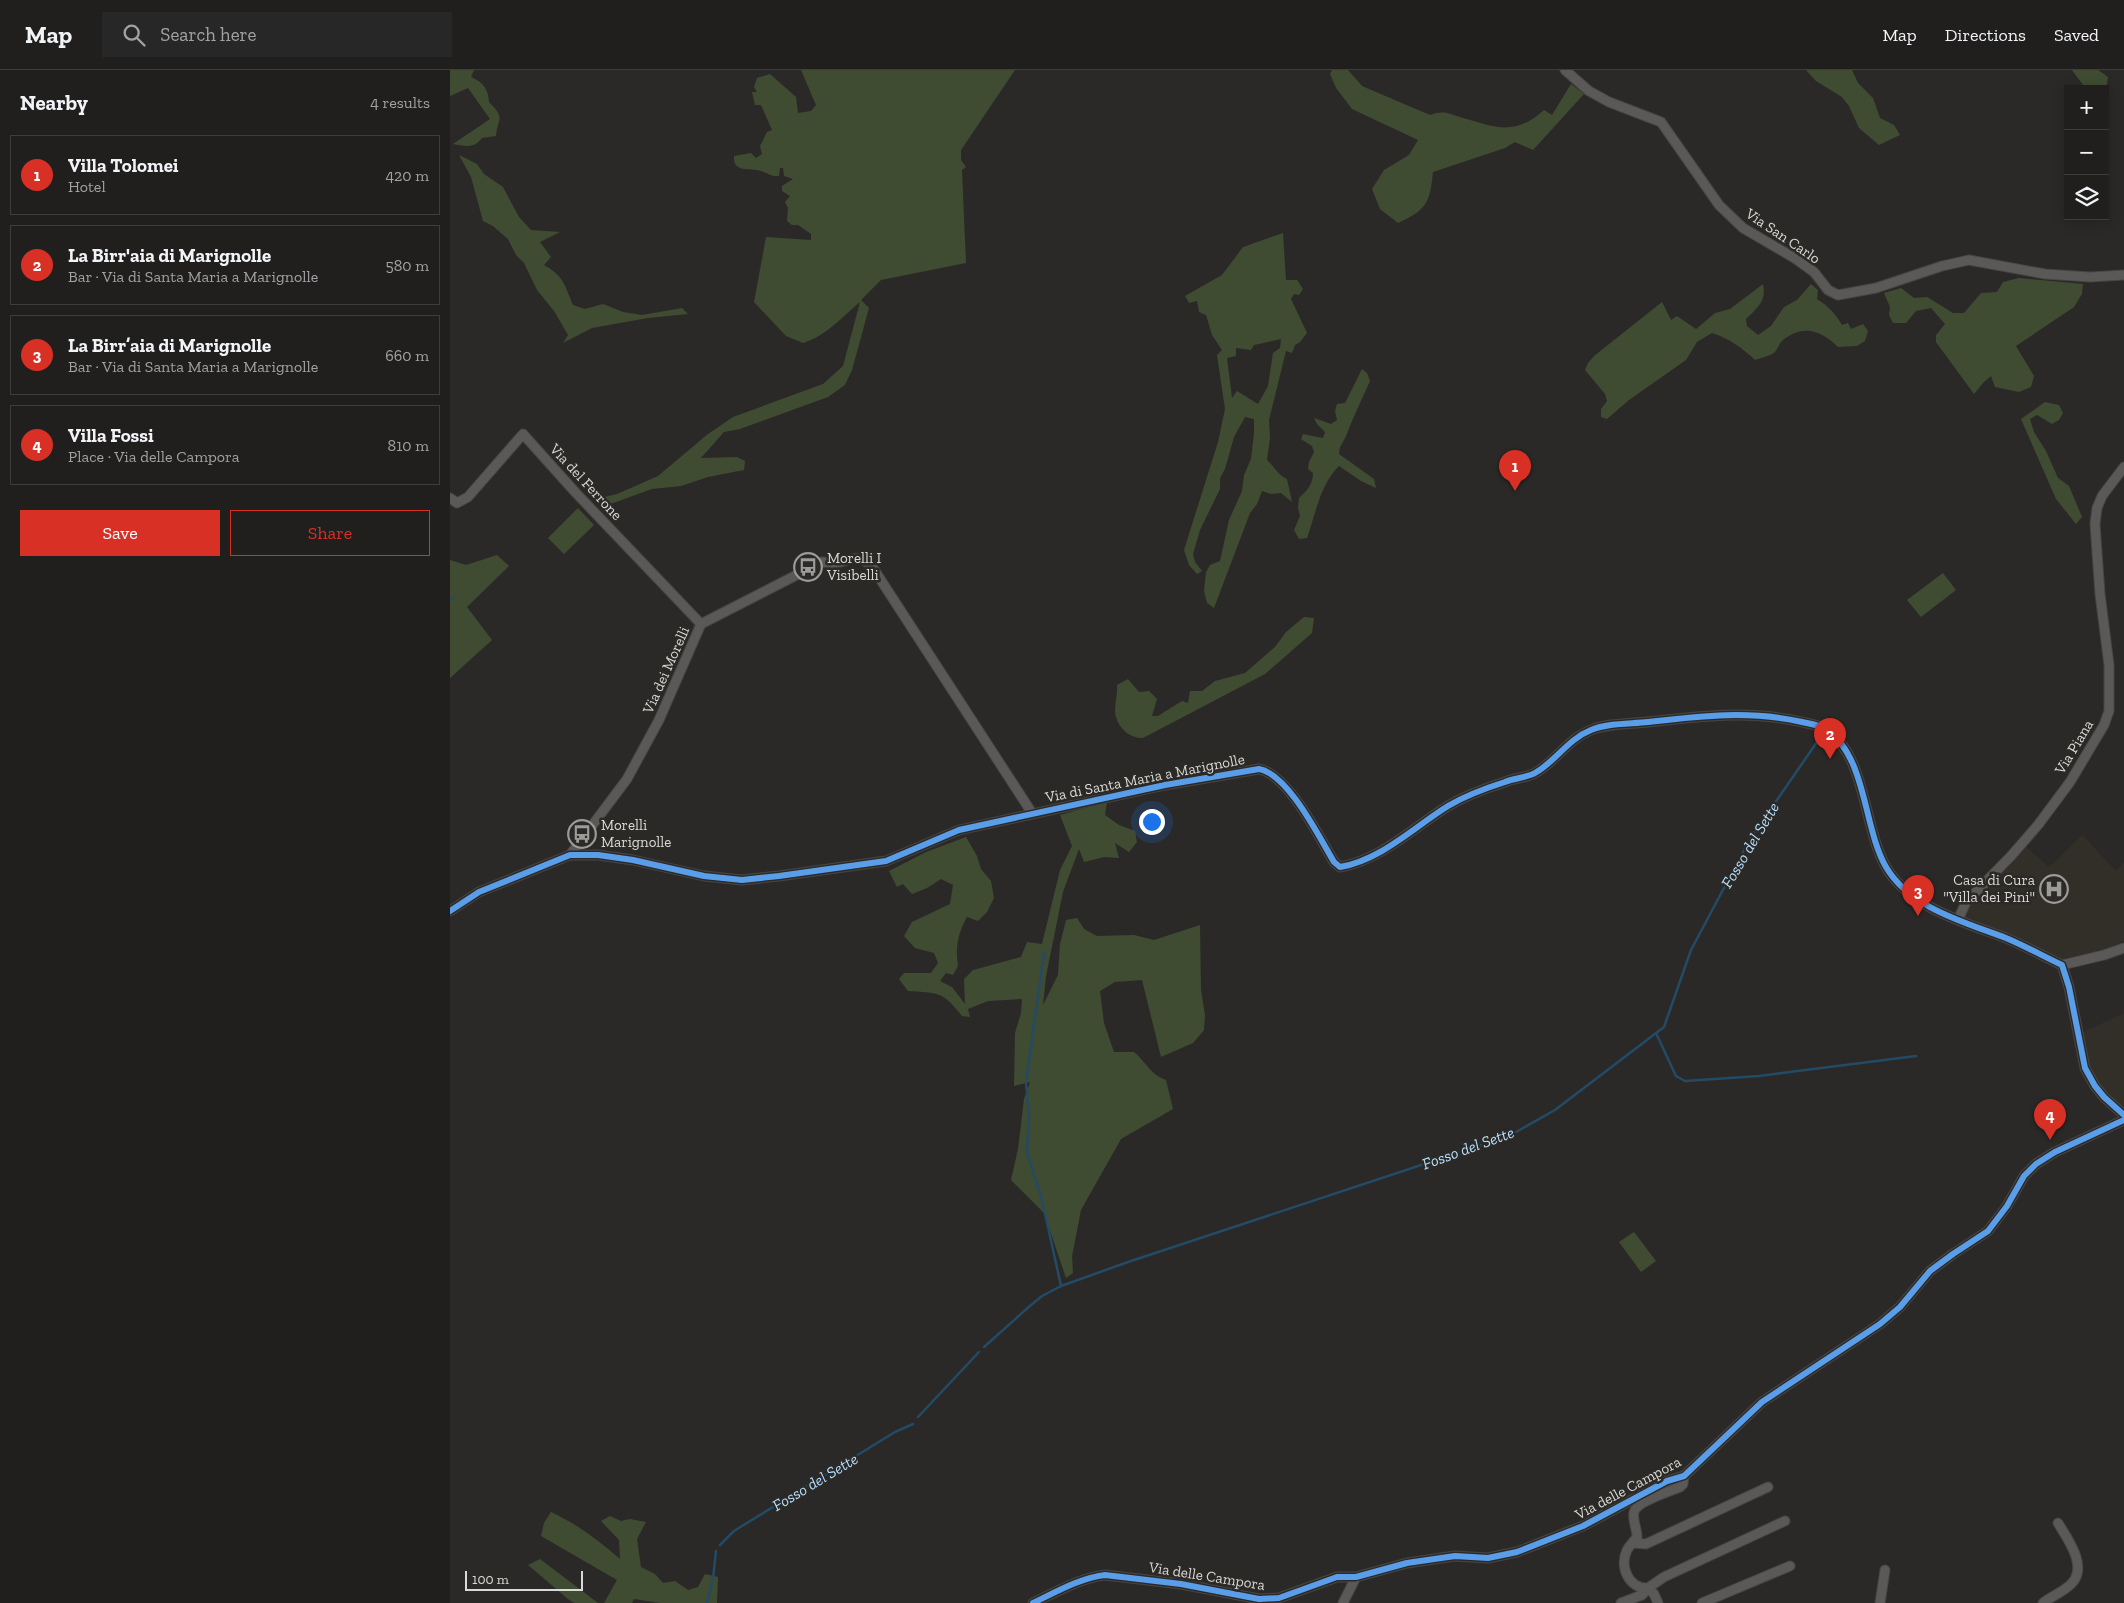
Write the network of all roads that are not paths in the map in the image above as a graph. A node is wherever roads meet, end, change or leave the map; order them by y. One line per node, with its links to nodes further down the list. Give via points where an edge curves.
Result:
1 (1565, 70): 2 (street, Via San Carlo, via 1589,91 1609,102 1661,122 1719,205 1743,228 1814,272 1828,290 1838,295 1876,288 1969,260 2045,274)
2 (2124, 275)
3 (2124, 467): 9 (street, Via Piana, via 2097,508 2098,576 2109,665 2107,718 2070,782 2038,825 1966,902)
4 (450, 498): 5 (street, Via del Ferrone, via 458,503 468,497 523,434)
5 (702, 624): 6 (street, Via dei Morelli, via 822,562 863,560 873,568 897,603); 7 (street, Via dei Morelli, via 659,720 627,779)
6 (1032, 813): 7 (street, Via di Santa Maria a Marignolle, via 959,830 886,861 742,880 704,876 615,858); 9 (street, Via di Santa Maria a Marignolle, via 1165,785 1268,770 1302,808 1340,867 1372,855 1449,805 1506,781 1532,775 1590,730 1711,715 1762,715 1822,727 1833,736 1846,751 1854,769 1887,868 1908,892)
7 (570, 855): 8 (street, Via di Santa Maria a Marignolle, via 478,892)
8 (450, 911)
9 (1958, 920): 11 (street, Via di Santa Maria a Marignolle)
10 (2124, 948): 11 (street)
11 (2062, 965): 12 (street, via 2085,1068 2104,1097)
12 (2124, 1115)
13 (2124, 1120): 14 (street, Via delle Campora, via 2036,1164 2024,1176 1988,1231 1930,1271 1900,1307 1880,1324 1762,1402)
14 (1684, 1476): 18 (street, via 1680,1488 1637,1507 1633,1513 1637,1531); 21 (street, Via delle Campora, via 1667,1480 1583,1526 1517,1552 1488,1558 1455,1556 1416,1562)
15 (1768, 1487): 18 (street, via 1646,1544)
16 (1785, 1522): 22 (street, via 1664,1577)
17 (2058, 1523): 29 (street, via 2076,1554 2077,1575 2069,1586)
18 (1634, 1543): 22 (street, via 1627,1550 1627,1575 1630,1582 1640,1588)
19 (1790, 1566): 27 (street)
20 (1885, 1570): 28 (street)
21 (1356, 1577): 23 (street, Via delle Campora, via 1337,1577 1270,1599 1105,1575 1094,1576); 24 (street)
22 (1648, 1588): 25 (street, via 1642,1595); 26 (street)
23 (1033, 1603)
24 (1343, 1603)
25 (1621, 1603)
26 (1658, 1603)
27 (1702, 1603)
28 (1880, 1603)
29 (2043, 1603)

